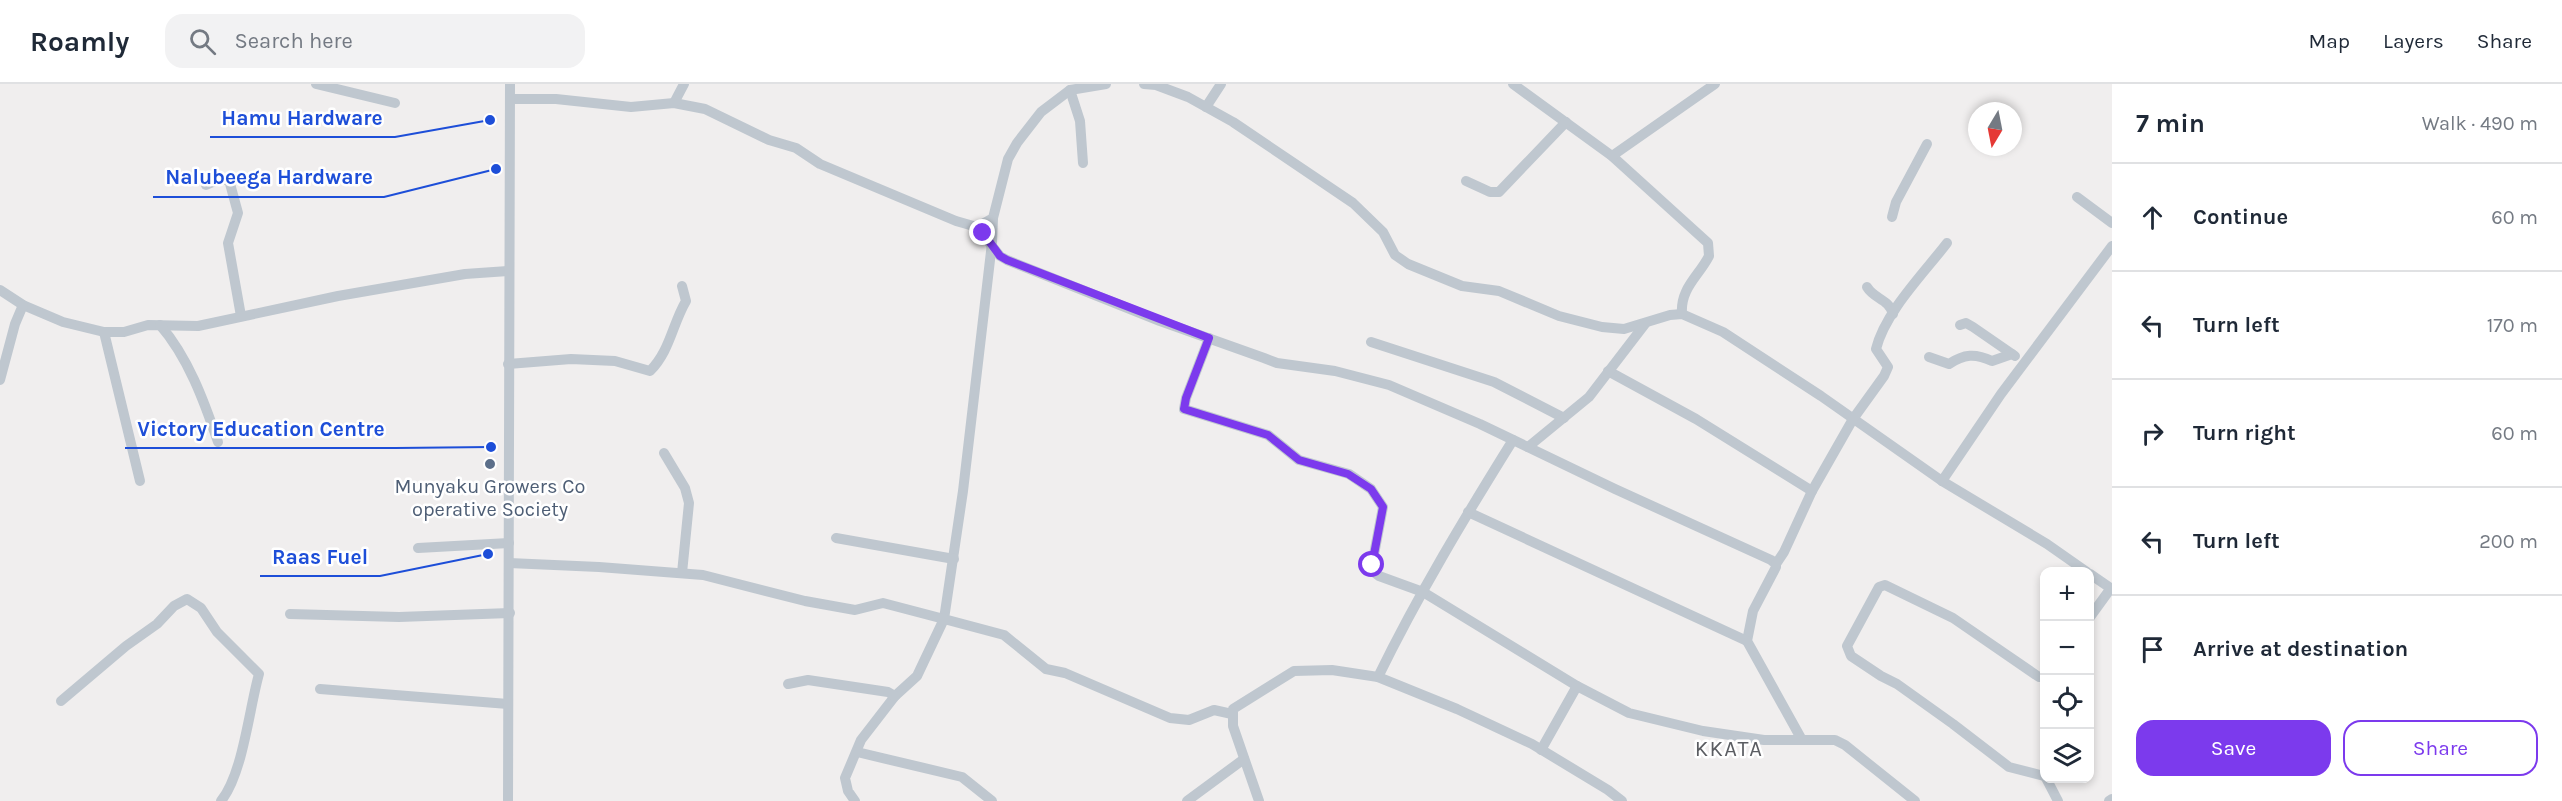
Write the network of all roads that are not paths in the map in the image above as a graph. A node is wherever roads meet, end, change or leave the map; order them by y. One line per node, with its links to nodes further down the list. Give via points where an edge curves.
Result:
1 (316, 84): 12 (street)
2 (510, 84): 11 (street)
3 (684, 84): 13 (street)
4 (1106, 84): 10 (street)
5 (1144, 84): 14 (street, via 1156,85)
6 (1221, 84): 14 (street)
7 (1513, 84): 15 (street)
8 (1715, 84): 9 (street)
9 (1701, 88): 17 (street)
10 (1070, 90): 18 (street, via 1080,121); 23 (street, via 1041,112 1017,143 1001,182)
11 (510, 99): 13 (street, via 556,99 631,107); 29 (street)
12 (395, 103)
13 (674, 103): 25 (street, via 705,109 769,140 796,148 830,168)
14 (1206, 107): 37 (street, via 1353,203 1383,232 1395,255 1408,264 1462,286 1506,293 1559,316 1602,327 1624,329)
15 (1566, 122): 17 (street); 19 (street, via 1499,192)
16 (1927, 144): 22 (street)
17 (1612, 156): 34 (street, via 1708,243 1709,256 1688,284)
18 (1083, 163)
19 (1466, 181)
20 (206, 185): 36 (street, via 229,180 234,193 238,213 228,243)
21 (2077, 197): 24 (street)
22 (1892, 217)
23 (993, 218): 25 (street); 26 (street)
24 (2112, 223)
25 (977, 227): 26 (street)
26 (992, 243): 41 (street, via 1007,260); 62 (street)
27 (1947, 243): 35 (street)
28 (2112, 246): 46 (street)
29 (508, 271): 36 (street, via 465,274); 45 (street)
30 (682, 286): 45 (street, via 686,301 662,359 650,371 615,361 571,359)
31 (1867, 287): 35 (street, via 1887,303)
32 (0, 290): 33 (street)
33 (23, 304): 40 (street, via 63,322); 48 (street)
34 (1682, 314): 37 (street); 50 (street, via 1724,332)
35 (1893, 314): 50 (street, via 1876,349 1888,367)
36 (242, 316): 38 (street, via 198,326)
37 (1645, 323): 47 (street)
38 (160, 325): 40 (street); 52 (street, via 179,350)
39 (1959, 325): 43 (street, via 1966,323)
40 (104, 332): 55 (street)
41 (1209, 338): 51 (street, via 1277,363 1335,370 1389,385); 69 (street, via 1184,409 1268,435 1299,460 1348,474 1365,484 1383,507 1372,569 1379,576)
42 (1371, 342): 49 (street, via 1494,382)
43 (2012, 354): 44 (street, via 1992,361 1982,356 1960,356 1949,364); 46 (street)
44 (1929, 357)
45 (508, 364): 60 (street)
46 (2024, 364): 56 (street)
47 (1608, 371): 49 (street, via 1588,397); 57 (street, via 1696,419)
48 (0, 380)
49 (1564, 418): 53 (street)
50 (1853, 419): 56 (street); 57 (street)
51 (1513, 440): 53 (street); 58 (street)
52 (218, 442)
53 (1528, 447): 64 (street)
54 (664, 453): 66 (street, via 685,488 688,503)
55 (140, 481)
56 (1942, 482): 65 (street)
57 (1812, 491): 64 (street)
58 (1468, 512): 69 (street); 74 (street)
59 (836, 538): 62 (street)
60 (509, 543): 61 (street); 63 (street)
61 (418, 548)
62 (954, 559): 73 (street)
63 (509, 563): 66 (street); 71 (street)
64 (1776, 564): 74 (street, via 1753,611)
65 (2080, 567)
66 (682, 573): 73 (street, via 855,610 883,603)
67 (2094, 577): 68 (street)
68 (2111, 589): 70 (street)
69 (1423, 592): 76 (street); 78 (street)
70 (2094, 612)
71 (510, 613): 72 (street, via 399,617); 82 (street)
72 (290, 614)
73 (944, 619): 80 (street, via 916,675); 83 (street, via 1004,635 1046,669 1065,673 1170,718 1189,720 1214,710)
74 (1747, 641): 84 (street)
75 (2040, 676): 88 (street, via 1953,618 1885,585 1879,587 1847,646 1851,656 1935,711 2009,767)
76 (1378, 677): 83 (street, via 1338,670 1294,671 1235,706); 85 (street, via 1457,709)
77 (788, 684): 80 (street, via 808,680)
78 (1577, 686): 84 (street, via 1614,707 1650,718 1764,740); 85 (street)
79 (320, 689): 82 (street)
80 (895, 696): 86 (street, via 861,740)
81 (61, 701): 90 (street, via 187,599 201,608 217,632 259,674 235,775)
82 (508, 704): 91 (street)
83 (1232, 714): 87 (street)
84 (1802, 741): 97 (street, via 1835,740 1845,745)
85 (1541, 750): 96 (street)
86 (857, 752): 92 (street, via 845,778); 93 (street, via 962,777)
87 (1244, 759): 94 (street); 95 (street)
88 (2040, 776)
89 (2048, 783): 98 (street)
90 (221, 801)
91 (508, 801)
92 (855, 801)
93 (992, 801)
94 (1187, 801)
95 (1259, 801)
96 (1622, 801)
97 (1915, 801)
98 (2058, 801)

